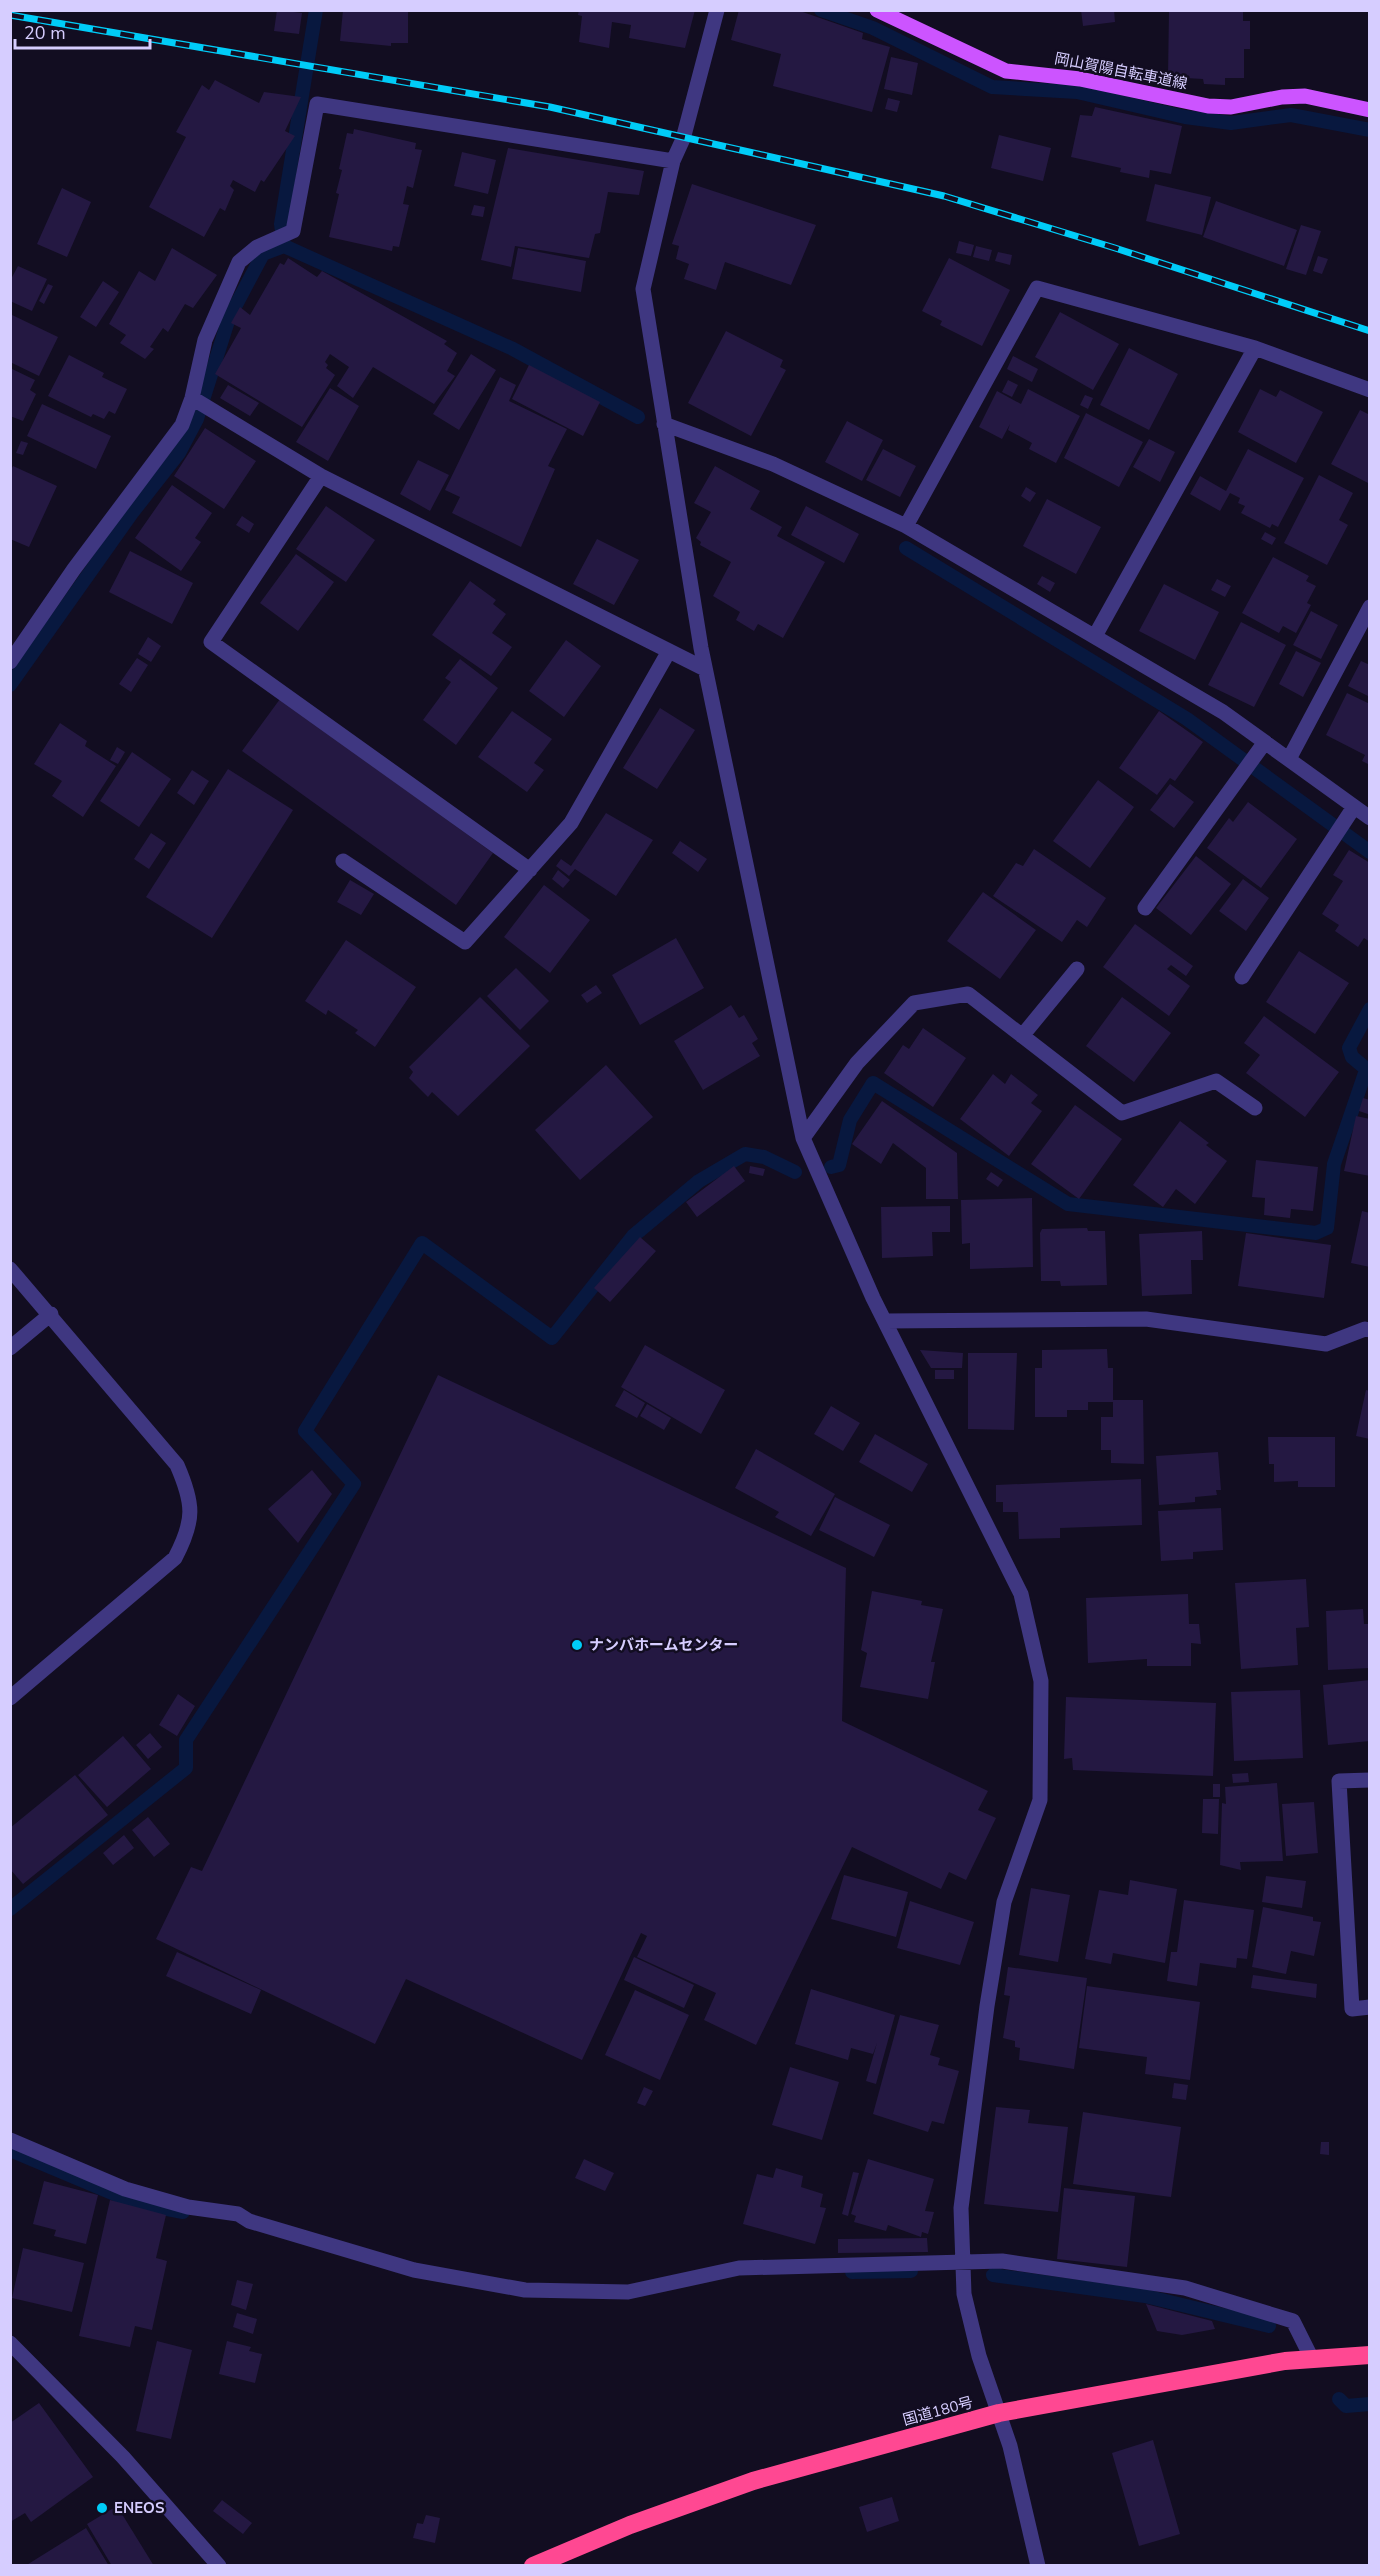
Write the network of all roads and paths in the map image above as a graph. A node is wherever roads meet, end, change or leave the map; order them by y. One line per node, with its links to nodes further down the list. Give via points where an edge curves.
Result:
1 (717, 10): 4 (street, via 683,138)
2 (877, 10): 3 (main road, 岡山賀陽自転車道線, via 1006,71 1080,78 1208,106 1231,107 1281,96 1305,96)
3 (1370, 110)
4 (673, 160): 7 (street, via 317,104 292,231 257,247 239,262 205,340); 8 (street, via 643,289)
5 (1255, 348): 6 (street); 10 (street, via 1037,288); 12 (street)
6 (1370, 390)
7 (198, 402): 9 (street); 14 (street)
8 (664, 424): 10 (street, via 773,464); 15 (street)
9 (321, 476): 13 (street); 21 (street, via 211,642)
10 (906, 526): 12 (street)
11 (1370, 607): 17 (street)
12 (1095, 636): 16 (street, via 1223,712)
13 (669, 651): 15 (street); 21 (street, via 571,823)
14 (10, 662)
15 (705, 669): 27 (street)
16 (1265, 742): 17 (street); 22 (street)
17 (1289, 759): 18 (street)
18 (1354, 807): 19 (street); 24 (street)
19 (1370, 818)
20 (343, 861): 21 (street, via 465,942)
21 (530, 870)
22 (1145, 908)
23 (1077, 969): 25 (street)
24 (1242, 977)
25 (1022, 1036): 26 (street, via 1122,1113 1216,1081); 27 (street, via 968,994 914,1003 857,1063)
26 (1255, 1108)
27 (803, 1138): 30 (street)
28 (10, 1269): 29 (street)
29 (51, 1314): 32 (street); 33 (street, via 177,1466 192,1514 175,1558)
30 (885, 1321): 31 (street, via 1146,1319 1326,1344); 37 (street, via 1020,1594 1041,1681 1040,1800 1004,1902 961,2208)
31 (1370, 1330)
32 (10, 1348)
33 (10, 1698)
34 (1370, 1780): 35 (street, via 1339,1781 1352,2009)
35 (1370, 2007)
36 (10, 2140): 37 (street, via 125,2189 238,2214 249,2221 414,2270 525,2290 628,2292 739,2268)
37 (963, 2261): 40 (street, via 1002,2261 1185,2288 1293,2320); 41 (street, via 964,2294 979,2356)
38 (10, 2343): 42 (street, via 123,2457)
39 (1370, 2355): 40 (highway, 国道180号)
40 (1312, 2359): 41 (highway, 国道180号)
41 (999, 2413): 43 (highway, 国道180号, via 753,2481); 44 (street)
42 (219, 2565)
43 (533, 2565)
44 (1038, 2565)

